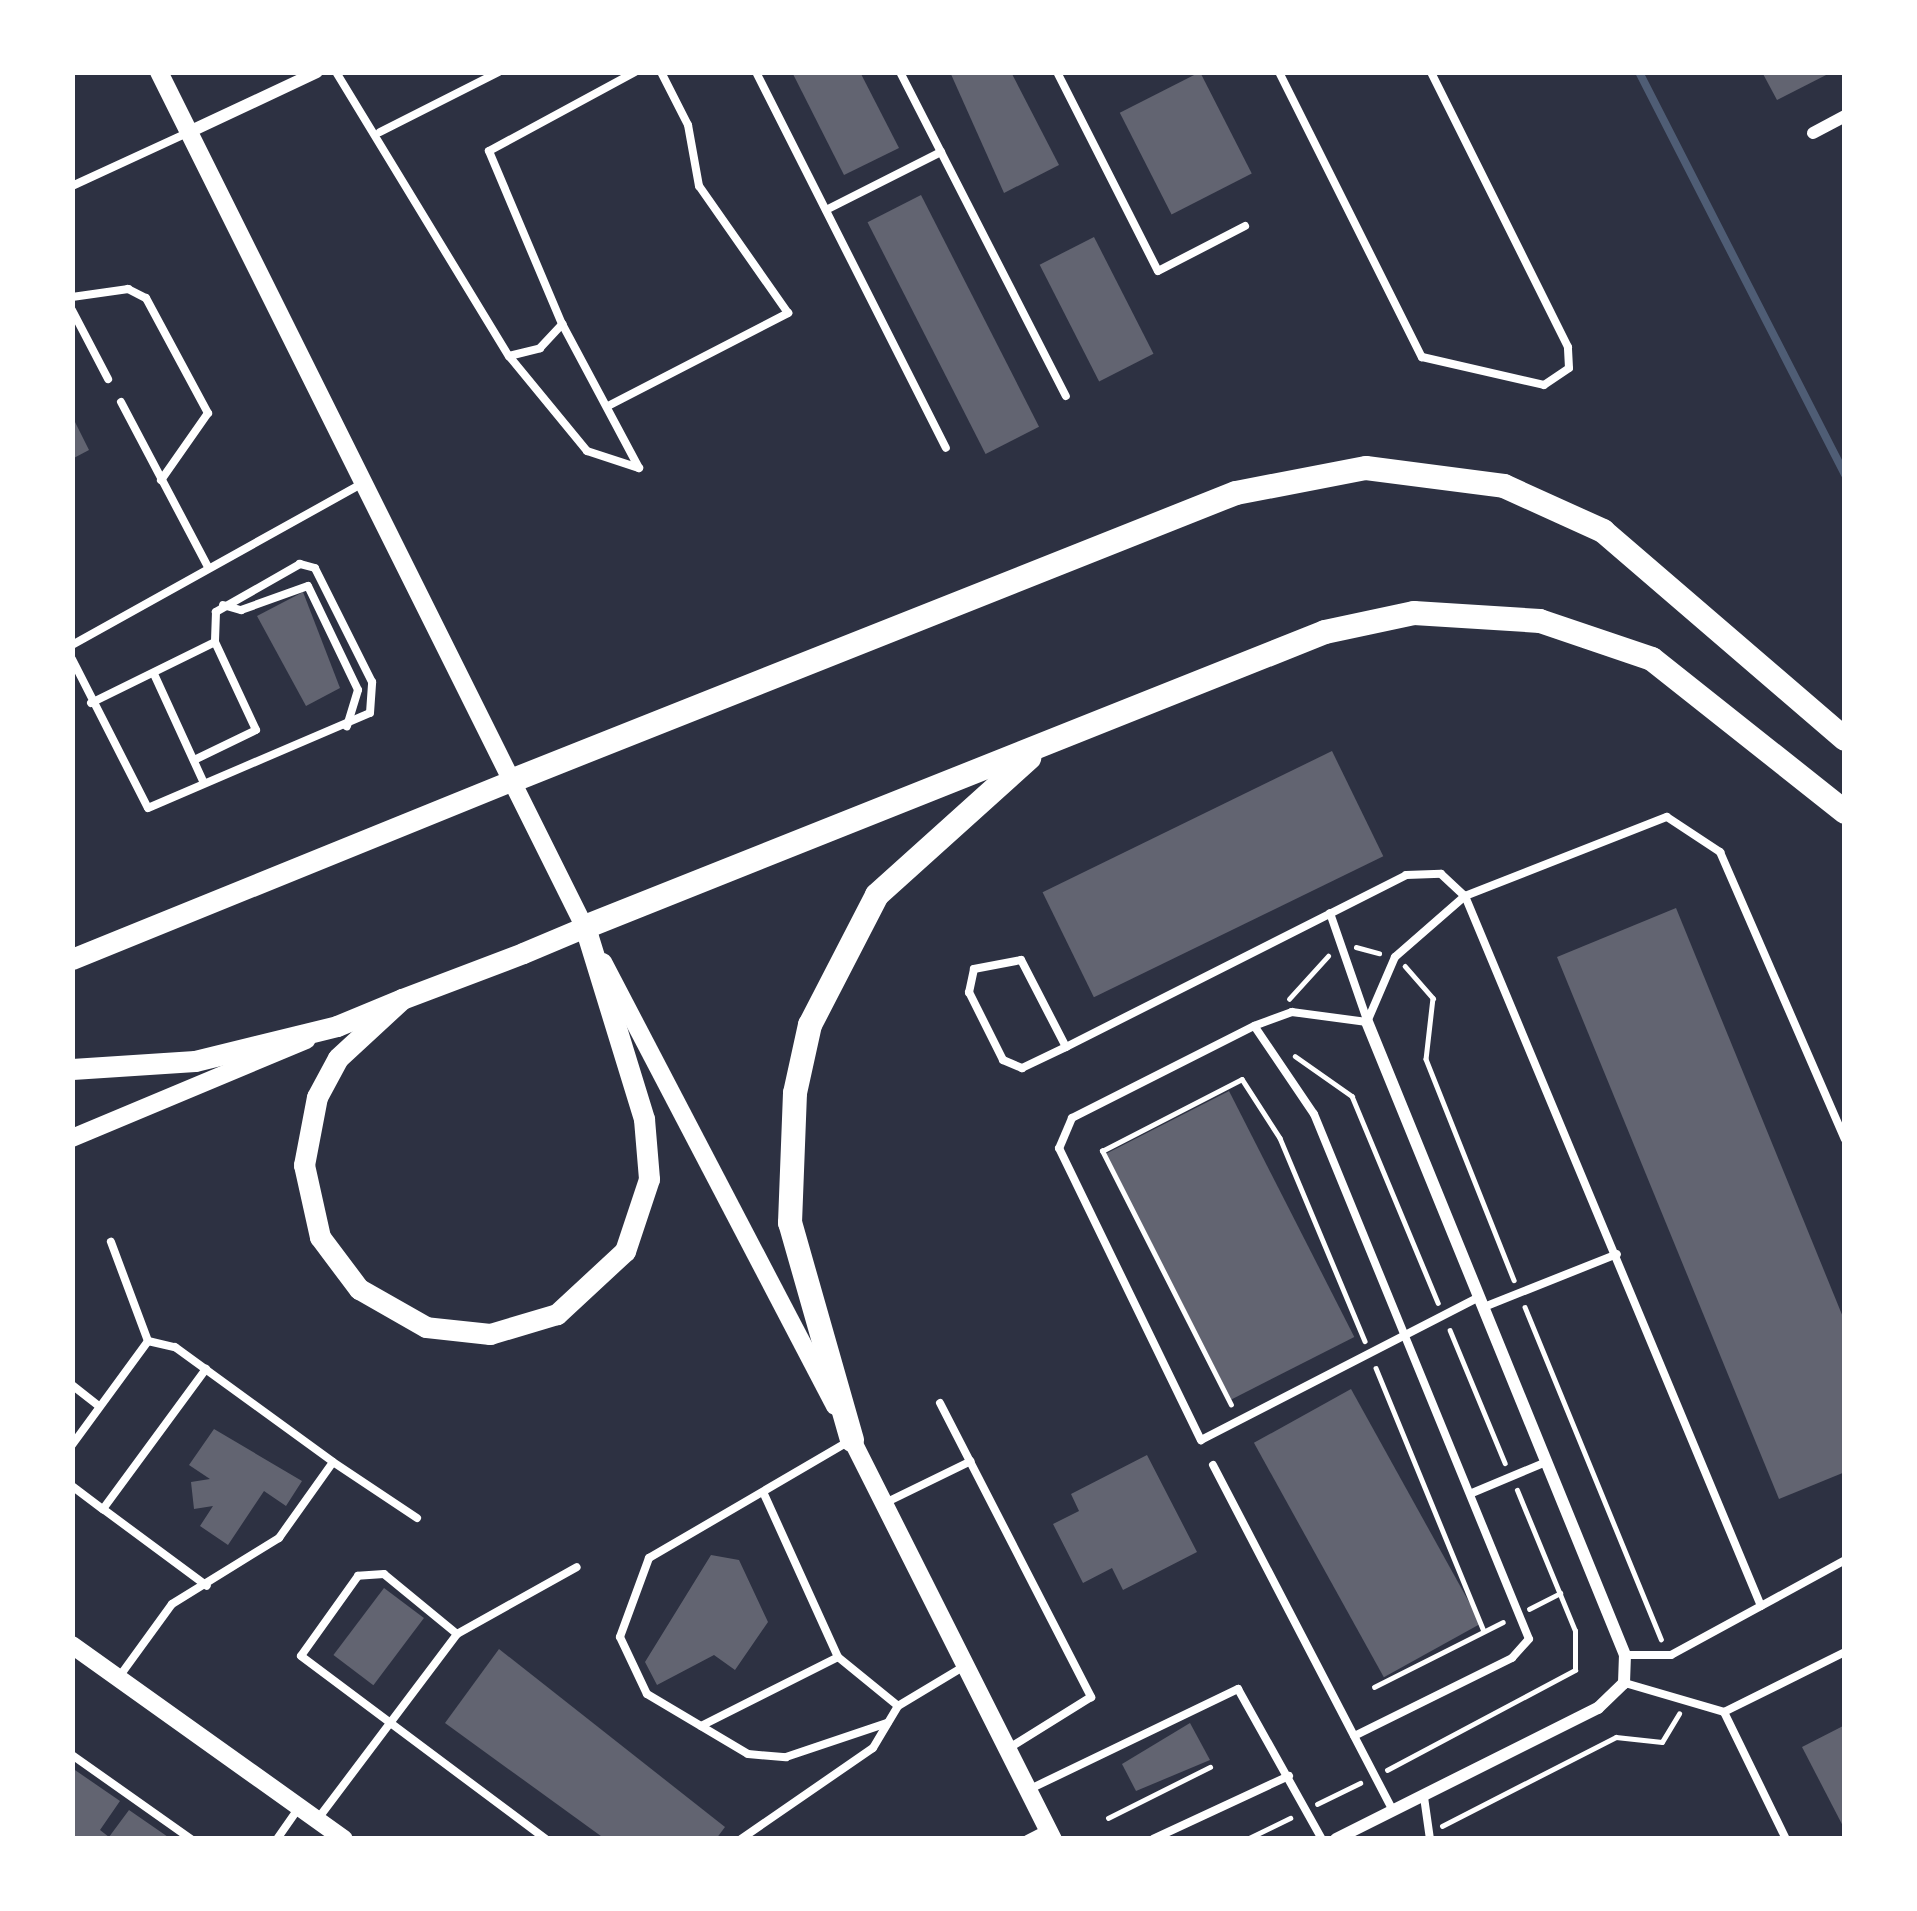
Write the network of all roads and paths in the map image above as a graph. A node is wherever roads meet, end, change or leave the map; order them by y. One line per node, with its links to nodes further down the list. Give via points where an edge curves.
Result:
1 (159, 72): 13 (main road)
2 (316, 72): 13 (street)
3 (336, 72): 14 (lane)
4 (499, 72): 14 (lane)
5 (635, 72): 22 (lane, via 489,151)
6 (661, 72): 27 (lane, via 688,124 699,186 788,313)
7 (756, 72): 18 (lane)
8 (900, 72): 16 (lane)
9 (1057, 72): 19 (lane, via 1158,271)
10 (1279, 72): 11 (lane, via 1422,356 1544,385 1569,368 1568,346)
11 (1430, 72)
12 (1845, 116): 15 (street)
13 (189, 132): 17 (lane); 30 (main road)
14 (380, 132): 23 (lane)
15 (1813, 133)
16 (941, 152): 18 (lane); 25 (lane)
17 (72, 186)
18 (826, 210): 28 (lane)
19 (1245, 226)
20 (72, 297): 29 (lane, via 128,289 146,298 208,413)
21 (72, 310): 24 (lane)
22 (562, 324): 23 (lane, via 540,348); 27 (lane)
23 (508, 356): 27 (lane, via 587,451 639,468)
24 (108, 379)
25 (1066, 396)
26 (121, 402): 29 (lane)
27 (608, 406)
28 (946, 448)
29 (161, 480): 31 (lane)
30 (367, 480): 31 (lane); 42 (main road)
31 (208, 567): 34 (lane)
32 (223, 605): 33 (lane); 38 (lane, via 241,610 308,586 358,690); 38 (lane, via 300,564 315,568 375,694 370,713)
33 (215, 641): 36 (lane); 41 (lane, via 256,730)
34 (72, 645)
35 (72, 659): 37 (lane)
36 (154, 674): 37 (lane); 41 (lane)
37 (91, 704): 43 (lane, via 143,806)
38 (347, 728): 43 (lane)
39 (1056, 738): 44 (highway, via 1325,632 1414,613 1510,616 1652,659); 47 (highway); 73 (highway, via 898,870 837,956 810,1025 795,1093 790,1223)
40 (1845, 739): 42 (highway, via 1603,531 1489,482 1366,468 1236,493)
41 (194, 760): 43 (lane)
42 (511, 781): 47 (main road); 50 (main road)
43 (205, 783)
44 (1845, 812)
45 (1465, 896): 46 (lane, via 1441,874 1406,875); 49 (lane); 59 (lane, via 1667,817 1720,852); 61 (lane)
46 (1330, 913): 48 (lane); 56 (lane)
47 (585, 927): 51 (main road); 51 (main road, via 644,1119 649,1179 614,1266 542,1321 473,1335 426,1327 359,1289 320,1237 304,1165 317,1097 338,1058); 73 (main road)
48 (1342, 951): 49 (path); 52 (path, via 1290,989); 53 (lane)
49 (1394, 957): 53 (lane); 62 (path, via 1433,998 1426,1059)
50 (72, 959)
51 (402, 999): 54 (main road)
52 (1288, 1014): 53 (lane); 55 (lane); 64 (path, via 1294,1055 1352,1096)
53 (1367, 1022): 63 (street)
54 (337, 1026): 57 (main road, via 195,1061); 58 (main road)
55 (1254, 1026): 65 (lane, via 1314,1114); 72 (lane, via 1058,1130 1201,1440)
56 (1066, 1047): 56 (lane, via 1022,1068 1003,1060 969,992 974,969 1021,960)
57 (72, 1069)
58 (72, 1138)
59 (1845, 1139)
60 (111, 1242): 66 (lane)
61 (1618, 1254): 62 (lane); 90 (lane)
62 (1520, 1293): 63 (lane); 97 (path)
63 (1481, 1302): 64 (lane); 77 (street)
64 (1443, 1314): 65 (lane); 79 (path)
65 (1406, 1334): 67 (lane); 81 (lane)
66 (148, 1341): 68 (lane); 71 (lane)
67 (1370, 1353): 72 (lane); 72 (path, via 1280,1138 1242,1079 1102,1151); 92 (path)
68 (206, 1369): 76 (lane); 84 (lane)
69 (72, 1385): 71 (lane)
70 (940, 1403): 75 (lane)
71 (98, 1405): 74 (lane)
72 (1240, 1420)
73 (852, 1440): 82 (lane); 83 (main road)
74 (72, 1444)
75 (971, 1460): 83 (lane); 110 (lane, via 1091,1697)
76 (333, 1462): 85 (lane); 88 (lane, via 279,1538)
77 (1546, 1462): 79 (lane); 96 (street)
78 (1213, 1465): 109 (lane)
79 (1511, 1478): 81 (lane); 89 (path)
80 (72, 1486): 84 (lane)
81 (1472, 1492): 91 (lane)
82 (764, 1494): 98 (lane); 108 (lane, via 680,1532 628,1595 620,1636 646,1694)
83 (884, 1504): 99 (main road)
84 (104, 1509): 88 (lane)
85 (417, 1518)
86 (1845, 1560): 90 (lane)
87 (577, 1567): 93 (lane)
88 (207, 1586): 100 (lane, via 172,1604)
89 (1560, 1594): 91 (path); 114 (path, via 1581,1652 1561,1688)
90 (1761, 1606): 97 (lane)
91 (1519, 1614): 92 (path); 109 (lane, via 1529,1639 1512,1658)
92 (1484, 1631): 102 (path)
93 (457, 1634): 107 (lane); 107 (lane, via 384,1574 338,1593 301,1656)
94 (72, 1645): 100 (main road)
95 (1845, 1652): 105 (lane)
96 (1625, 1655): 97 (lane); 101 (street)
97 (1671, 1655)
98 (838, 1658): 104 (lane); 108 (lane)
99 (966, 1666): 104 (lane); 110 (main road)
100 (118, 1678): 117 (main road)
101 (1624, 1683): 103 (lane); 116 (street, via 1598,1708)
102 (1374, 1687)
103 (1683, 1700): 105 (lane); 123 (path, via 1662,1742 1616,1737)
104 (898, 1706): 106 (lane)
105 (1724, 1712): 134 (lane)
106 (887, 1723): 108 (lane, via 766,1759); 128 (lane, via 873,1748)
107 (387, 1724): 121 (lane); 127 (lane)
108 (701, 1726)
109 (1354, 1736): 114 (lane)
110 (1008, 1748): 115 (main road)
111 (72, 1756): 124 (lane)
112 (1210, 1767): 120 (path)
113 (1289, 1776): 115 (lane, via 1238,1689); 118 (lane); 130 (lane)
114 (1375, 1776): 118 (path); 119 (lane)
115 (1028, 1790): 122 (main road)
116 (1424, 1795): 119 (street); 123 (lane)
117 (299, 1807): 121 (main road); 125 (lane)
118 (1306, 1810): 131 (path); 132 (lane)
119 (1393, 1810): 133 (street)
120 (1108, 1818)
121 (317, 1820): 126 (main road)
122 (1051, 1834): 129 (lane)
123 (1430, 1836)
124 (191, 1839)
125 (278, 1839)
126 (344, 1839)
127 (546, 1839)
128 (741, 1839)
129 (1027, 1839)
130 (1153, 1839)
131 (1247, 1839)
132 (1322, 1839)
133 (1336, 1839)
134 (1786, 1839)

